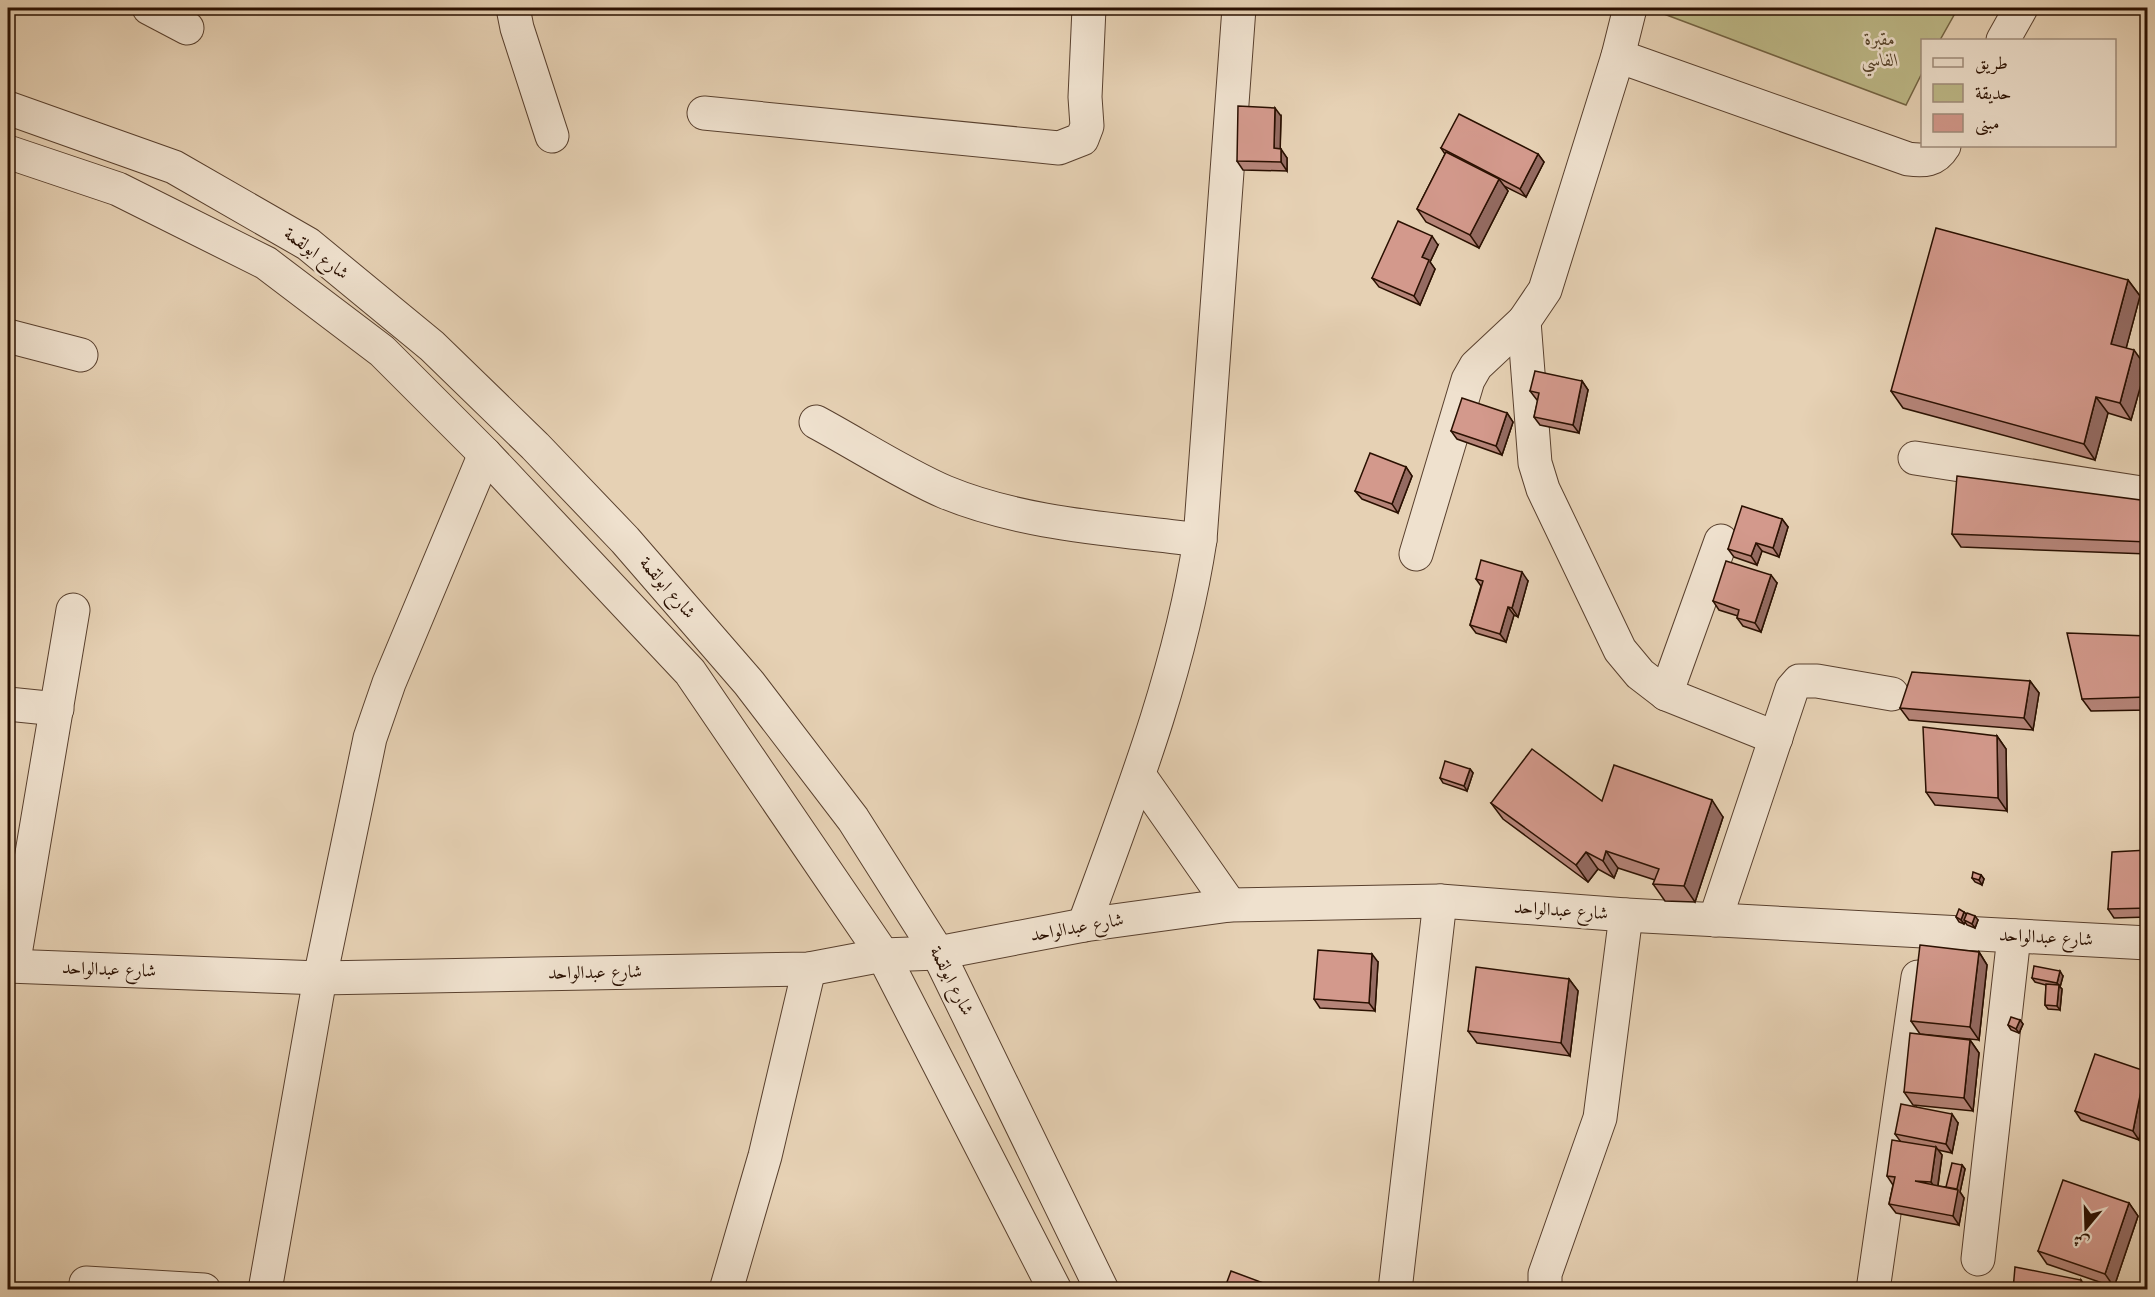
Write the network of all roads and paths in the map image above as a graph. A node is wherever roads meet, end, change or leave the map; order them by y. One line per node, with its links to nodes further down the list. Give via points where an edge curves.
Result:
1 (149, 8): 7 (street)
2 (513, 8): 12 (street)
3 (1089, 8): 11 (street, via 1087,126 1082,139 1059,148)
4 (1239, 8): 22 (street)
5 (1630, 8): 9 (street)
6 (2021, 8): 8 (street)
7 (187, 28)
8 (2004, 39)
9 (1618, 56): 13 (street, via 1908,159 1926,162 1940,154); 15 (street, via 1545,290)
10 (8, 108): 40 (street, شارع ابولقمة, via 174,166 308,244 432,346 625,540 748,683 853,819)
11 (704, 113)
12 (552, 136)
13 (1944, 147)
14 (8, 152): 19 (street, شارع ابولقمة, via 118,189 266,263 382,351)
15 (1524, 321): 24 (street, via 1476,366 1468,380); 26 (street, via 1535,463 1543,489 1620,650 1640,674)
16 (8, 336): 17 (street)
17 (81, 355)
18 (816, 422): 22 (street, via 944,492 987,506 1028,517)
19 (485, 454): 41 (street, شارع ابولقمة, via 690,672); 44 (street, via 389,683 370,738)
20 (1915, 458): 21 (street)
21 (2148, 494)
22 (1200, 540): 31 (street, via 1192,592)
23 (1721, 541): 26 (street)
24 (1416, 554)
25 (73, 610): 29 (street)
26 (1666, 694): 30 (street)
27 (1892, 694): 30 (street, via 1799,681 1792,689)
28 (8, 704): 29 (street)
29 (57, 709): 42 (street)
30 (1776, 738): 35 (street)
31 (1139, 775): 33 (street); 36 (street)
32 (1440, 901): 33 (street, شارع عبدالواحد); 34 (street, شارع عبدالواحد); 52 (street)
33 (1230, 905): 36 (street, شارع عبدالواحد)
34 (1626, 915): 35 (street, شارع عبدالواحد); 53 (street, via 1600,1118 1545,1274)
35 (1715, 920): 37 (street, شارع عبدالواحد)
36 (1084, 925): 40 (street, شارع عبدالواحد)
37 (1925, 931): 38 (street, شارع عبدالواحد); 54 (street)
38 (2014, 936): 39 (street, شارع عبدالواحد); 45 (street)
39 (2148, 943)
40 (938, 953): 41 (street, شارع عبدالواحد); 51 (street, شارع ابولقمة)
41 (883, 955): 43 (street, شارع عبدالواحد); 50 (street, شارع ابولقمة)
42 (10, 966): 44 (street, شارع عبدالواحد)
43 (809, 969): 44 (street, شارع عبدالواحد); 49 (street, via 765,1156)
44 (320, 978): 48 (street)
45 (1978, 1259)
46 (86, 1282): 47 (street)
47 (204, 1290)
48 (265, 1290)
49 (726, 1290)
50 (1055, 1290)
51 (1101, 1290)
52 (1395, 1290)
53 (1545, 1290)
54 (1873, 1290)

